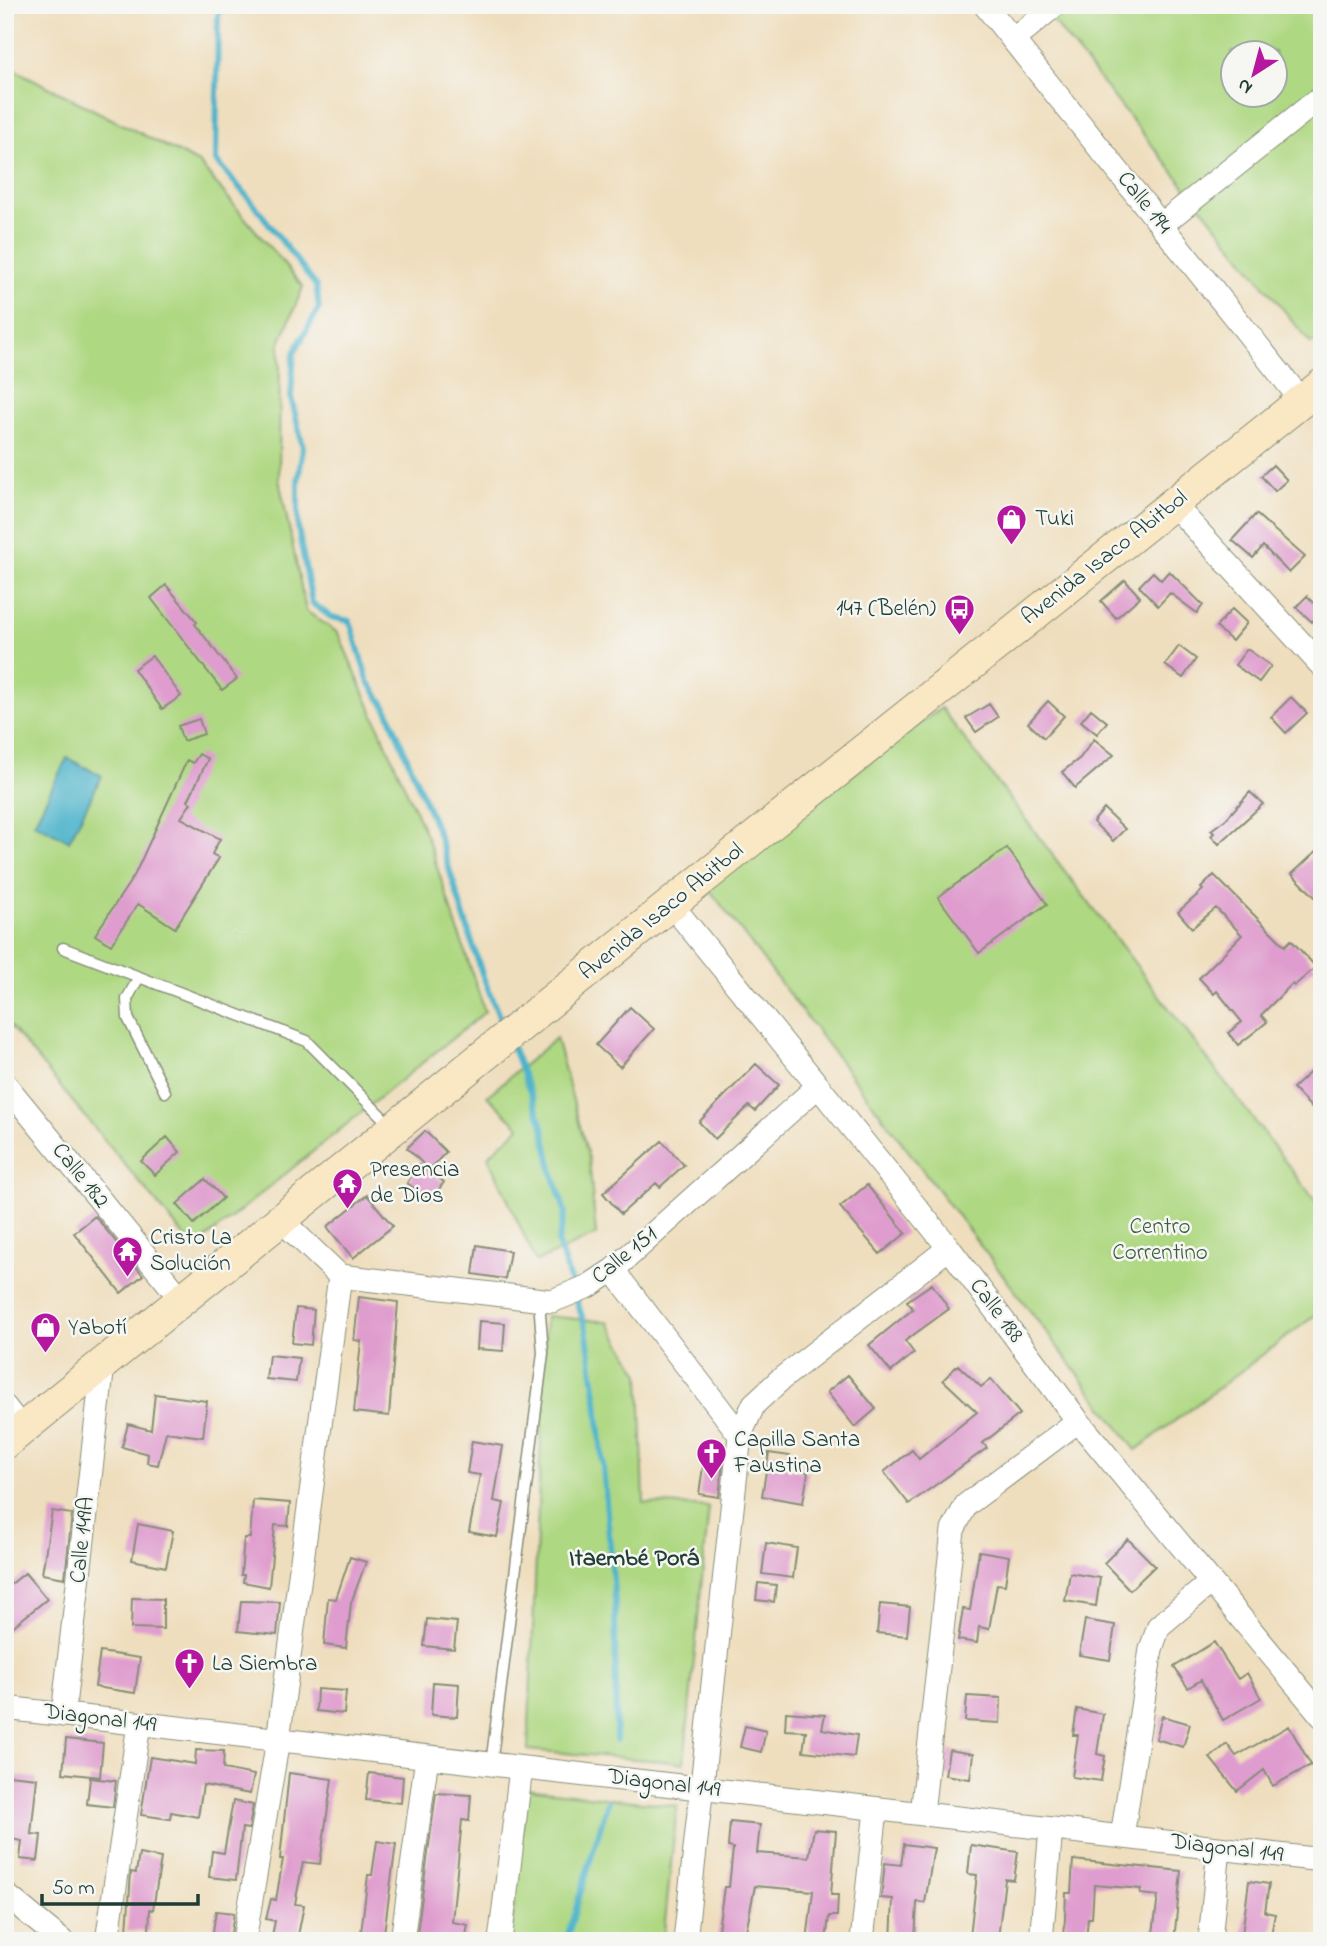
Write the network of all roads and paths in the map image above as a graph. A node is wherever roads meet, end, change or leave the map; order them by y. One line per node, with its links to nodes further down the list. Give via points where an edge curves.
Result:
1 (985, 5): 3 (street, Calle 194)
2 (1055, 5): 3 (street)
3 (1013, 40): 5 (street, Calle 194)
4 (1315, 102): 5 (street)
5 (1161, 225): 6 (street, Calle 194)
6 (1312, 393): 7 (main road, Avenida Isaco Abitbol)
7 (1174, 505): 8 (street); 9 (main road, Avenida Isaco Abitbol)
8 (1322, 666)
9 (671, 904): 13 (street, Calle 188); 15 (main road, Avenida Isaco Abitbol)
10 (63, 948): 11 (lane)
11 (139, 977): 14 (lane, via 127,999 128,1018); 15 (lane, via 307,1041)
12 (5, 1084): 20 (street, Calle 182)
13 (817, 1087): 17 (street, Calle 188); 18 (street, Calle 151)
14 (166, 1092)
15 (393, 1129): 16 (main road, Avenida Isaco Abitbol)
16 (281, 1220): 19 (street); 20 (main road, Avenida Isaco Abitbol)
17 (949, 1248): 23 (street, Calle 188); 25 (street, via 781,1379 754,1404)
18 (613, 1270): 21 (street, Calle 151, via 589,1286); 25 (street)
19 (340, 1276): 21 (street, Calle 151); 31 (street)
20 (182, 1300): 22 (main road, Avenida Isaco Abitbol)
21 (545, 1301): 33 (lane, via 543,1353)
22 (103, 1364): 24 (main road, Avenida Isaco Abitbol); 28 (street, Calle 149A)
23 (1078, 1421): 26 (street, Calle 188); 37 (street, via 966,1505 953,1530)
24 (11, 1426)
25 (740, 1435): 35 (street)
26 (1210, 1583): 29 (street, Calle 188); 39 (street, via 1159,1626 1151,1649)
27 (5, 1709): 28 (street, Diagonal 149)
28 (63, 1715): 30 (street, Diagonal 149)
29 (1322, 1717)
30 (139, 1724): 31 (street, Diagonal 149); 44 (street)
31 (278, 1740): 32 (street, Diagonal 149); 45 (street)
32 (428, 1757): 33 (street, Diagonal 149); 46 (street)
33 (491, 1765): 34 (street, Diagonal 149)
34 (521, 1768): 35 (street, Diagonal 149); 47 (street)
35 (700, 1788): 36 (street, Diagonal 149); 48 (street)
36 (876, 1809): 37 (street, Diagonal 149); 49 (street)
37 (922, 1814): 38 (street, Diagonal 149)
38 (1051, 1829): 39 (street, Diagonal 149); 50 (street)
39 (1122, 1837): 40 (street, Diagonal 149)
40 (1219, 1848): 41 (street, Diagonal 149); 51 (street)
41 (1322, 1860)
42 (5, 1895): 43 (street)
43 (62, 1941)
44 (107, 1941)
45 (244, 1941)
46 (402, 1941)
47 (500, 1941)
48 (685, 1941)
49 (862, 1941)
50 (1041, 1941)
51 (1210, 1941)

